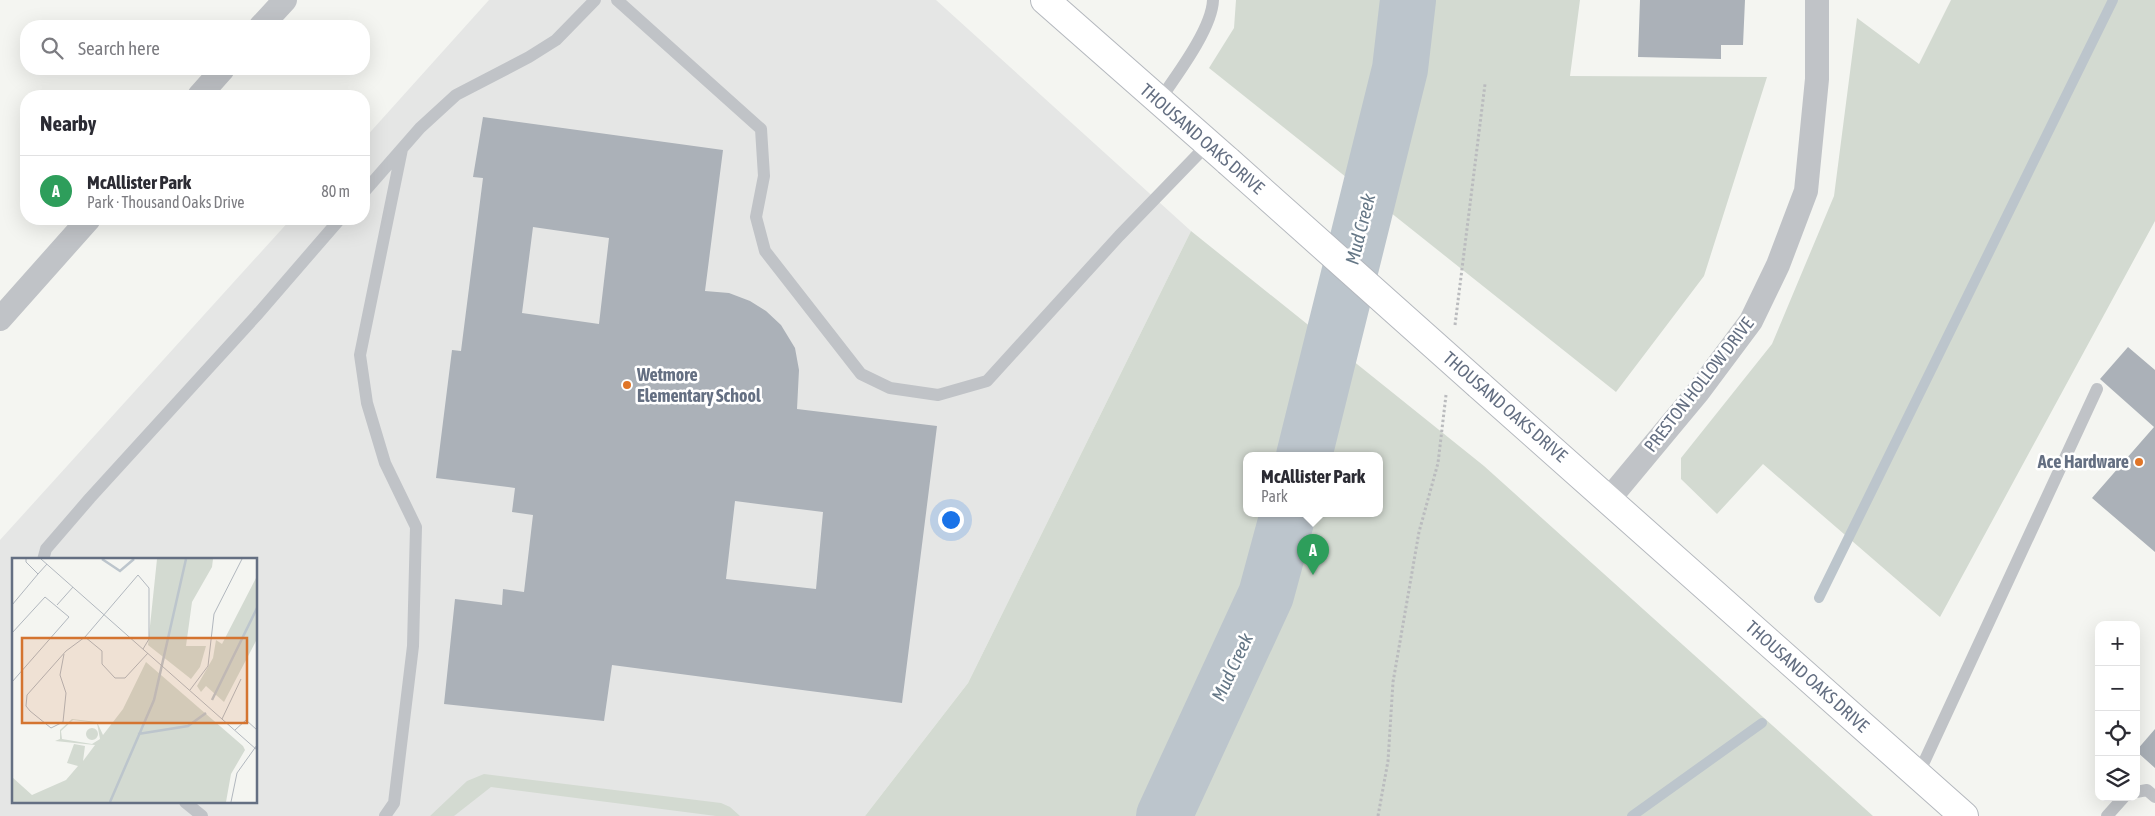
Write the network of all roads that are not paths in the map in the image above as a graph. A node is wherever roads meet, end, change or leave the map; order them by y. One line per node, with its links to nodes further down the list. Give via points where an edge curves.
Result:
1 (285, 0): 7 (street)
2 (594, 0): 12 (lane, via 556,40 456,95)
3 (617, 0): 11 (lane, via 761,129 764,176 756,217 766,251 861,374 890,388 938,395 987,381)
4 (1045, 0): 10 (main road, THOUSAND OAKS DRIVE)
5 (1213, 0): 10 (lane, via 1212,12 1191,52)
6 (1817, 0): 18 (street, PRESTON HOLLOW DRIVE, via 1817,79 1806,191 1778,265 1751,321 1698,392)
7 (267, 20)
8 (218, 75): 9 (street)
9 (204, 90)
10 (1159, 101): 11 (main road, THOUSAND OAKS DRIVE)
11 (1208, 144): 18 (main road, THOUSAND OAKS DRIVE, bridge)
12 (402, 149): 13 (lane); 26 (lane, via 360,355 367,403 384,463 416,527 413,646 394,803)
13 (370, 185)
14 (84, 225): 16 (street)
15 (335, 225): 19 (lane, via 94,493 46,549)
16 (0, 319)
17 (2098, 389): 20 (lane)
18 (1608, 499): 20 (main road, THOUSAND OAKS DRIVE)
19 (44, 558)
20 (1918, 774): 27 (main road, THOUSAND OAKS DRIVE)
21 (2140, 791): 22 (lane, via 2147,790)
22 (2155, 797)
23 (2120, 801): 28 (lane)
24 (187, 804): 25 (lane)
25 (202, 816)
26 (385, 816)
27 (1964, 816)
28 (2107, 816)

